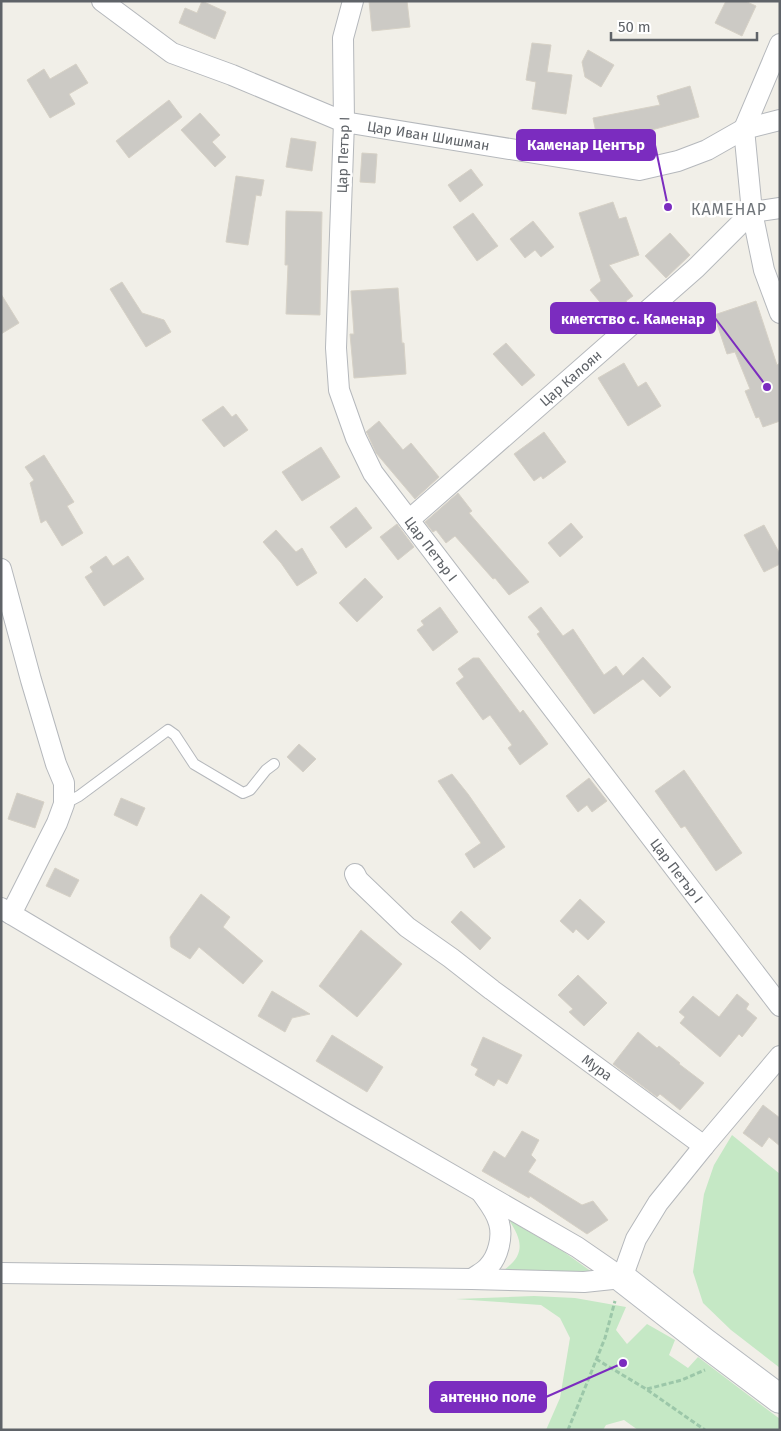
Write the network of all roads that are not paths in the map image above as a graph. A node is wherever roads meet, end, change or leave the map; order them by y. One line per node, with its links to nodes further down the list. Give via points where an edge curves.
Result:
1 (102, 1): 5 (street, Цар Иван Шишман, via 172,53)
2 (353, 1): 5 (street, Цар Петър I, via 343,38)
3 (780, 44): 6 (street)
4 (780, 120): 6 (street, Цар Иван Шишман)
5 (344, 122): 6 (street, Цар Иван Шишман, via 640,170 707,150); 10 (street, Цар Петър I, via 336,348 339,390 373,473)
6 (744, 129): 8 (street)
7 (780, 208): 8 (street)
8 (752, 212): 9 (street, via 764,270); 10 (street, Цар Калоян, via 696,268)
9 (780, 313)
10 (409, 520): 16 (street, Цар Петър I)
11 (1, 569): 13 (street, via 31,680 64,783)
12 (274, 764): 13 (lane, via 250,790 243,793 194,764 176,735 168,730)
13 (64, 804): 15 (street, via 57,823)
14 (355, 874): 18 (street, Мура, via 407,927)
15 (6, 911): 19 (street, via 334,1107)
16 (780, 1006)
17 (780, 1056): 18 (street)
18 (704, 1146): 21 (street, via 658,1203 636,1239)
19 (480, 1190): 21 (street, via 577,1247); 22 (street, via 493,1209 500,1239 497,1254 488,1268)
20 (1, 1273): 22 (street)
21 (622, 1278): 22 (street, via 584,1282); 23 (street)
22 (472, 1279)
23 (780, 1399)

